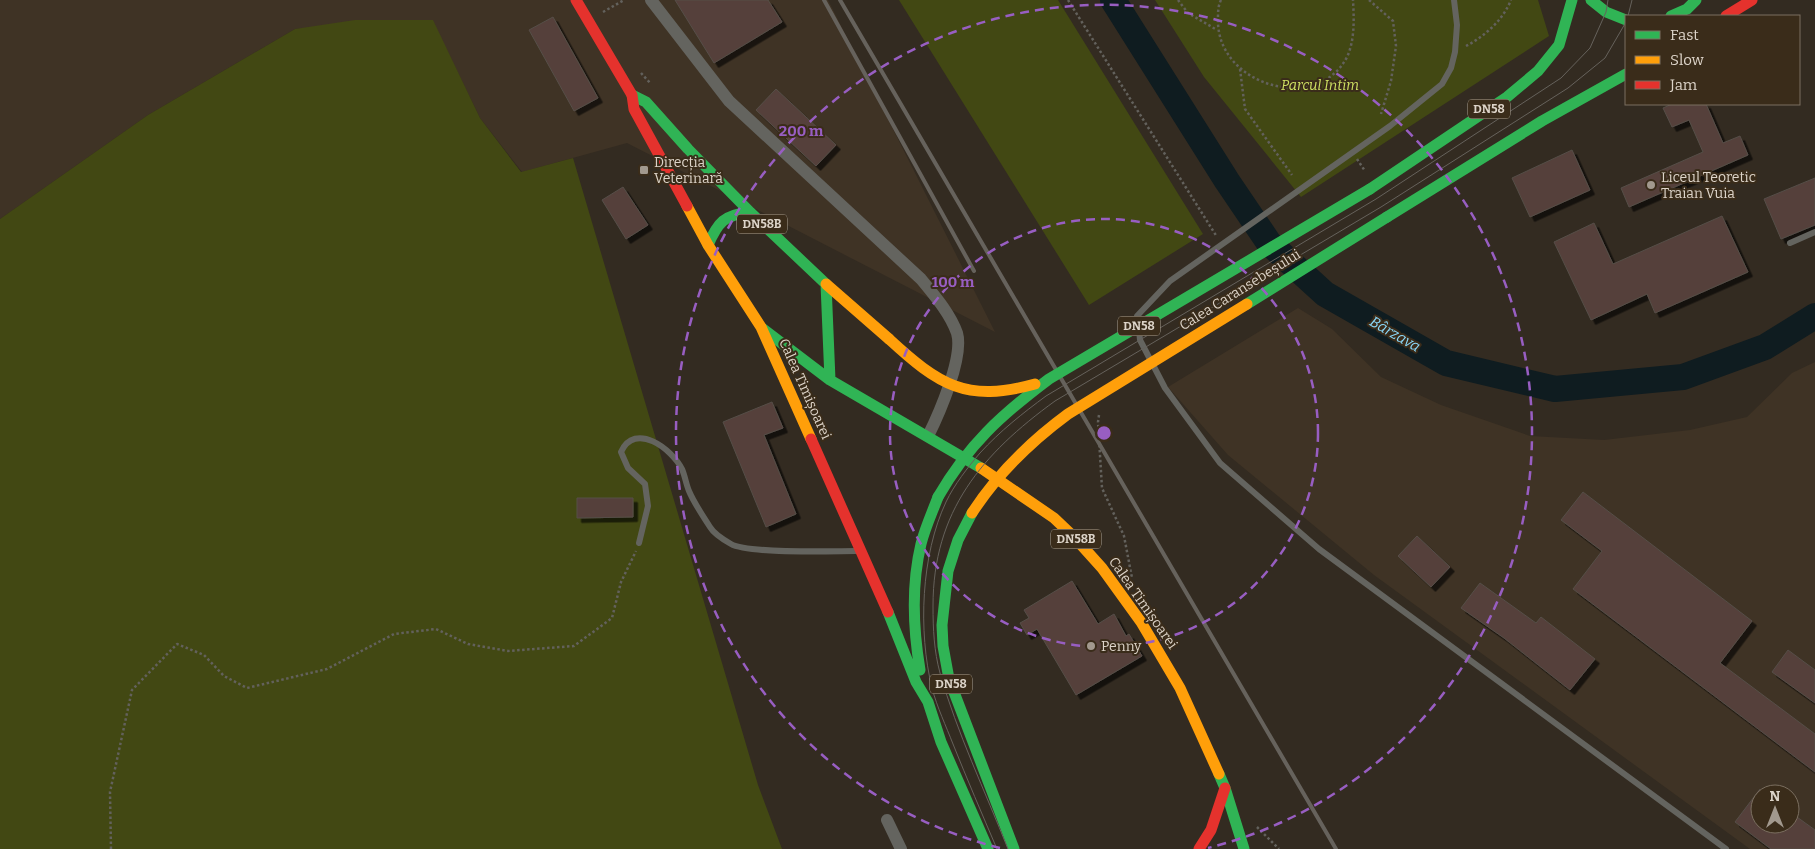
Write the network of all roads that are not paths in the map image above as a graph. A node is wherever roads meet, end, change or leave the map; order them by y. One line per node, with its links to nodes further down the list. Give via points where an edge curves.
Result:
1 (576, 0): 13 (main road, Calea Timișoarei / DN58B)
2 (651, 0): 23 (street, via 729,101 921,279 952,322 959,345 956,360)
3 (1454, 0): 34 (lane, via 1457,25 1455,52 1442,84 1353,153 1170,281 1138,316 1140,340 1165,388 1220,463 1319,549)
4 (1572, 0): 21 (main road, Calea Caransebeșului / DN58, bridge, via 1559,45 1538,71 1507,98 1370,189)
5 (1591, 0): 11 (main road, via 1606,12)
6 (1696, 0): 9 (main road)
7 (1710, 0): 9 (main road)
8 (1752, 0): 10 (main road)
9 (1679, 14)
10 (1728, 15)
11 (1625, 20)
12 (1623, 69): 31 (main road, Calea Caransebeșului / DN58, bridge, via 1061,419 1039,434 1002,470 985,492 958,540 948,571 942,625 949,679)
13 (632, 95): 14 (main road, Calea Timișoarei / DN58B, via 646,102); 17 (main road, Calea Timișoarei / DN58B, via 634,109)
14 (750, 212): 17 (main road, via 727,216 720,222); 18 (main road, Calea Timișoarei / DN58B)
15 (1815, 232): 16 (lane)
16 (1790, 243)
17 (708, 245): 19 (main road, Calea Timișoarei / DN58B)
18 (826, 284): 20 (main road, Calea Timișoarei); 21 (main road, Calea Timișoarei / DN58B, bridge, via 925,371 944,382 970,392 993,394)
19 (761, 327): 20 (main road, Calea Timișoarei / DN58B); 25 (main road, Calea Timișoarei / DN58B)
20 (816, 352): 22 (main road, Calea Timișoarei); 22 (main road, Calea Timișoarei / DN58B)
21 (1049, 379): 26 (main road, Calea Caransebeșului / DN58, bridge, via 1012,406 975,441 938,497 916,566 914,594 917,654)
22 (830, 380): 23 (main road, Calea Timișoarei / DN58B)
23 (928, 436): 27 (main road, Calea Timișoarei / DN58B, via 1054,518 1102,568 1141,622 1180,688)
24 (639, 543): 25 (lane, via 648,506 645,484 628,468 622,452 625,443 642,436 668,451 682,468 689,492 712,530 733,545 761,550)
25 (860, 551): 26 (main road, Calea Timișoarei / DN58B, via 916,682)
26 (928, 702): 30 (main road, Calea Timișoarei / DN58, via 941,742)
27 (1225, 788): 32 (main road, via 1211,830); 33 (main road, Calea Timișoarei / DN58B)
28 (887, 820): 29 (street)
29 (901, 849)
30 (988, 849)
31 (1014, 849)
32 (1199, 849)
33 (1244, 849)
34 (1726, 849)

